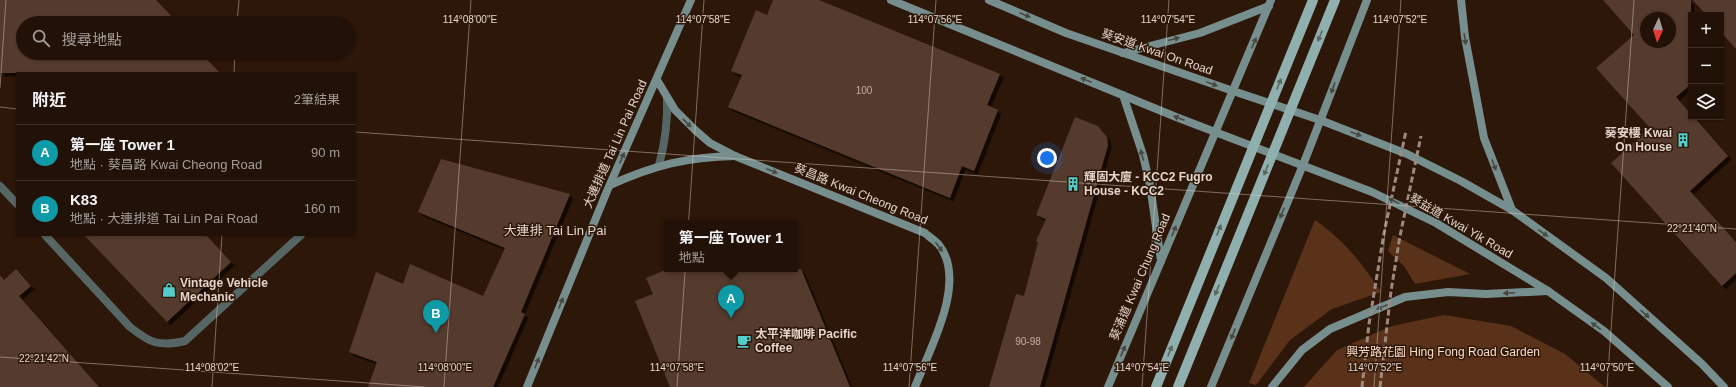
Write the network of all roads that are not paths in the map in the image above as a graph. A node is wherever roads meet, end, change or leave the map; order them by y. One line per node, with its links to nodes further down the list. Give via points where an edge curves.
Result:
1 (691, 0): 10 (main road, 大連排道 Tai Lin Pai Road)
2 (891, 0): 12 (main road, one-way to 2)
3 (989, 0): 9 (main road, 葵安道 Kwai On Road, one-way to 9, via 1066,33)
4 (1313, 0): 30 (main road, one-way to 4)
5 (1335, 0): 31 (main road, one-way to 31)
6 (1367, 0): 14 (main road, one-way to 14)
7 (1461, 0): 22 (main road, one-way to 22, via 1465,37 1484,138)
8 (1270, 3): 9 (main road, one-way to 8, via 1200,33); 11 (main road, 葵涌道 Kwai Chung Road, one-way to 8)
9 (1122, 53): 11 (main road, 葵安道 Kwai On Road, one-way to 11)
10 (657, 80): 13 (main road, 葵昌路 Kwai Cheong Road); 19 (main road, 大連排道 Tai Lin Pai Road, one-way to 10)
11 (1233, 91): 14 (main road, 葵安道 Kwai On Road); 15 (main road, 葵涌道 Kwai Chung Road)
12 (1122, 95): 15 (main road, one-way to 12); 25 (main road, one-way to 12, via 1148,178)
13 (667, 98): 16 (main road, 葵昌路 Kwai Cheong Road, one-way to 16, via 675,110 710,143); 17 (street, via 668,118)
14 (1320, 120): 18 (main road); 22 (main road, one-way to 22, via 1407,154)
15 (1215, 132): 18 (main road, 葵益道 Kwai Yik Road); 25 (main road, 葵涌道 Kwai Chung Road, one-way to 15)
16 (735, 156): 17 (main road, via 708,156); 28 (main road, 葵昌路 Kwai Cheong Road, one-way to 28, via 925,233 939,245 949,269 948,296 943,316)
17 (659, 165): 19 (main road)
18 (1303, 165): 26 (main road, 葵益道 Kwai Yik Road, one-way to 18, via 1436,223 1382,196); 32 (main road, one-way to 32)
19 (610, 185): 27 (main road, 大連排道 Tai Lin Pai Road, one-way to 19)
20 (0, 186): 21 (street)
21 (16, 203)
22 (1512, 210): 35 (main road, one-way to 35, via 1606,278)
23 (46, 236): 24 (street, via 130,327 154,343 168,345 185,341)
24 (300, 236)
25 (1162, 262): 29 (main road, 葵涌道 Kwai Chung Road, one-way to 25)
26 (1548, 291): 33 (main road, one-way to 33, via 1486,294 1448,292 1405,297 1330,328 1302,350); 34 (main road, 葵益道 Kwai Yik Road, one-way to 26, via 1604,332)
27 (527, 387)
28 (915, 387)
29 (1108, 387)
30 (1156, 387)
31 (1178, 387)
32 (1211, 387)
33 (1272, 387)
34 (1668, 387)
35 (1724, 387)

